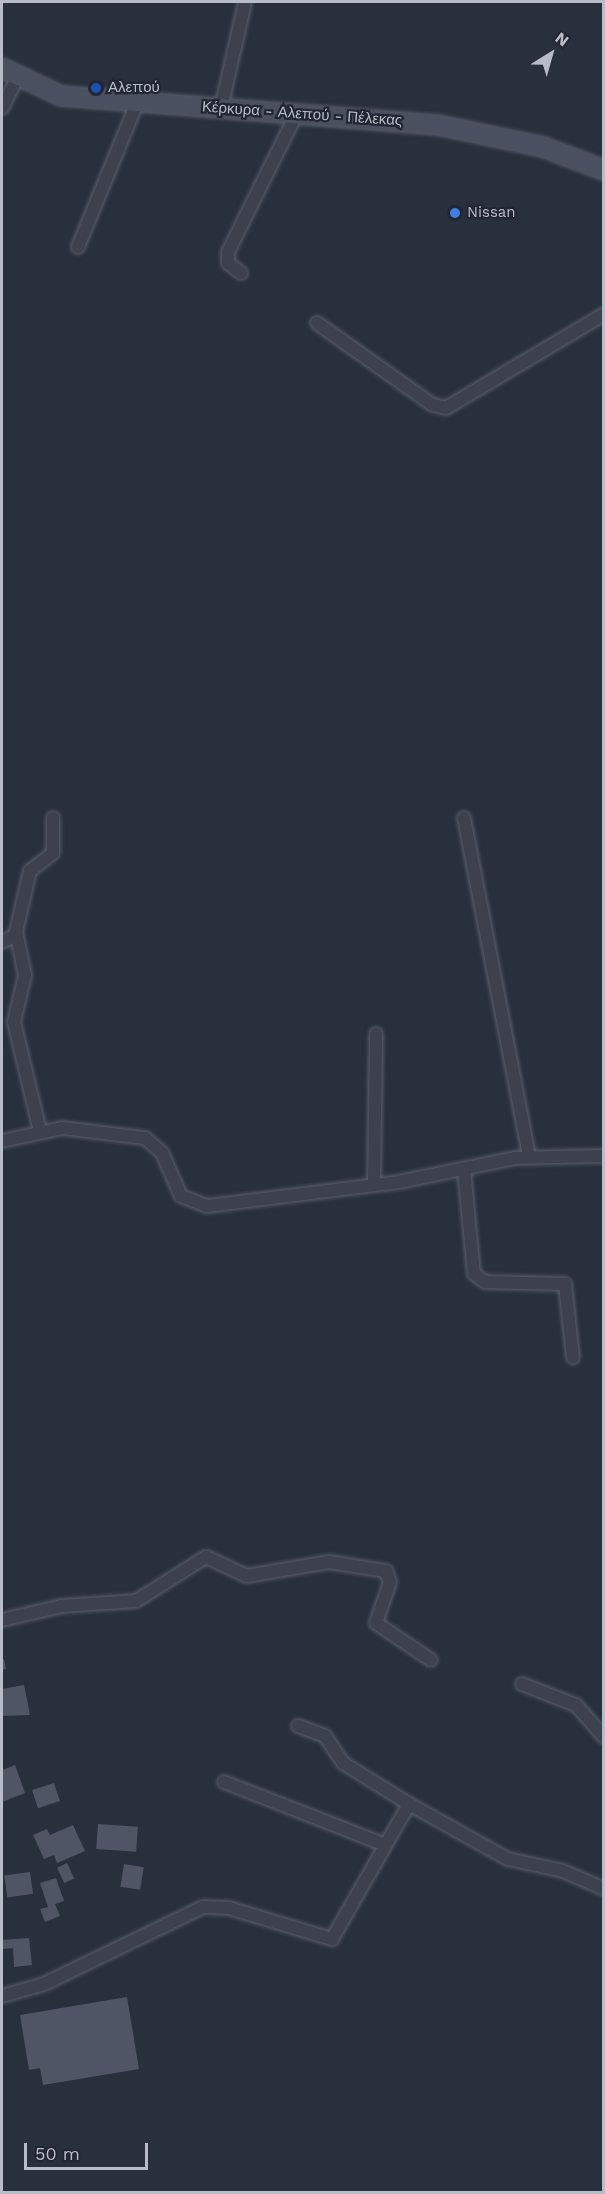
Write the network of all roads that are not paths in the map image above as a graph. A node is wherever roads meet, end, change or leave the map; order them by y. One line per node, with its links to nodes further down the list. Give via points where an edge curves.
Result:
1 (245, 2): 6 (street)
2 (2, 68): 3 (main road, Κέρκυρα - Αλεπού - Πέλεκας)
3 (17, 78): 4 (main road, Κέρκυρα - Αλεπού - Πέλεκας, via 61,96); 5 (street)
4 (137, 103): 6 (main road, Κέρκυρα - Αλεπού - Πέλεκας); 9 (street)
5 (2, 108)
6 (221, 108): 7 (main road, Κέρκυρα - Αλεπού - Πέλεκας)
7 (297, 113): 8 (main road, Κέρκυρα - Αλεπού - Πέλεκας, via 408,121 488,134); 10 (street, via 228,252 228,263)
8 (603, 170)
9 (78, 247)
10 (241, 273)
11 (603, 314): 12 (street, via 446,408 433,405)
12 (317, 323)
13 (53, 818): 15 (street, via 53,851 30,871)
14 (464, 818): 21 (street)
15 (16, 935): 16 (street); 18 (street, via 25,975 14,1022)
16 (2, 942)
17 (376, 1034): 23 (street)
18 (40, 1131): 19 (street); 23 (street, via 70,1128 145,1138 162,1153 181,1196 207,1206)
19 (2, 1141)
20 (603, 1156): 21 (street)
21 (529, 1157): 22 (street)
22 (464, 1169): 23 (street); 24 (street, via 474,1274 485,1281 566,1284)
23 (374, 1185)
24 (573, 1358)
25 (2, 1620): 26 (street, via 62,1606 136,1601 206,1557 247,1576 339,1563 389,1574 376,1623)
26 (431, 1659)
27 (522, 1684): 29 (street, via 576,1705)
28 (298, 1725): 31 (street, via 325,1737 343,1763)
29 (603, 1737)
30 (224, 1782): 32 (street)
31 (409, 1804): 32 (street); 33 (street, via 508,1859 563,1871)
32 (383, 1844): 34 (street, via 332,1939 229,1908 203,1907 44,1984)
33 (603, 1889)
34 (2, 1996)

